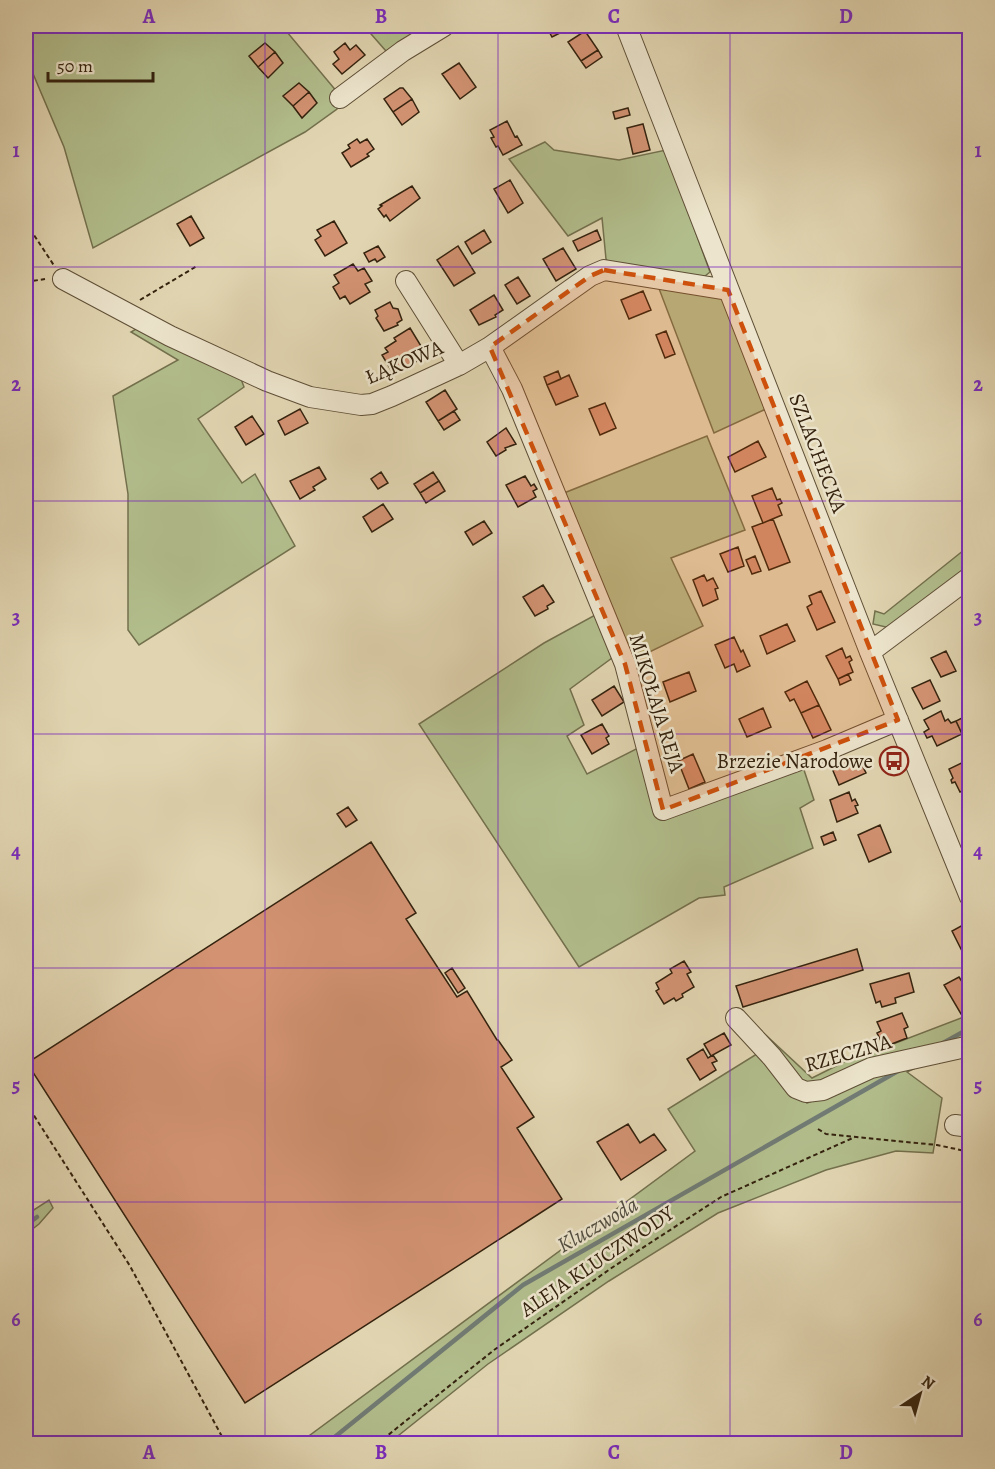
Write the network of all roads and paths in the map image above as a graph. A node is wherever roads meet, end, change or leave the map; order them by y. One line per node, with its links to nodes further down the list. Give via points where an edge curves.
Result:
1 (444, 26): 3 (street)
2 (626, 26): 9 (street, SZLACHECKA)
3 (340, 98)
4 (26, 223): 6 (path)
5 (197, 267): 10 (path)
6 (63, 279): 8 (path); 10 (street, ŁĄKOWA)
7 (406, 281): 12 (street)
8 (26, 282)
9 (728, 290): 11 (street, ŁĄKOWA, via 604,270); 14 (street, SZLACHECKA)
10 (121, 311): 12 (street, ŁĄKOWA, via 278,385 310,397 353,404 372,404)
11 (489, 347): 12 (street, ŁĄKOWA); 15 (street, MIKOŁAJA REJA, via 512,389 625,664 663,810)
12 (459, 365)
13 (969, 577): 14 (street)
14 (870, 652): 15 (street, SZLACHECKA)
15 (898, 720): 16 (street, SZLACHECKA)
16 (969, 897)
17 (736, 1018): 18 (street, RZECZNA, via 796,1088 806,1092 823,1090 871,1068)
18 (969, 1046)
19 (26, 1103): 23 (path, via 130,1266)
20 (819, 1129): 21 (path, via 826,1134)
21 (855, 1137): 22 (path); 24 (path, ALEJA KLUCZWODY, via 711,1203 494,1350)
22 (969, 1152)
23 (226, 1443)
24 (377, 1443)

